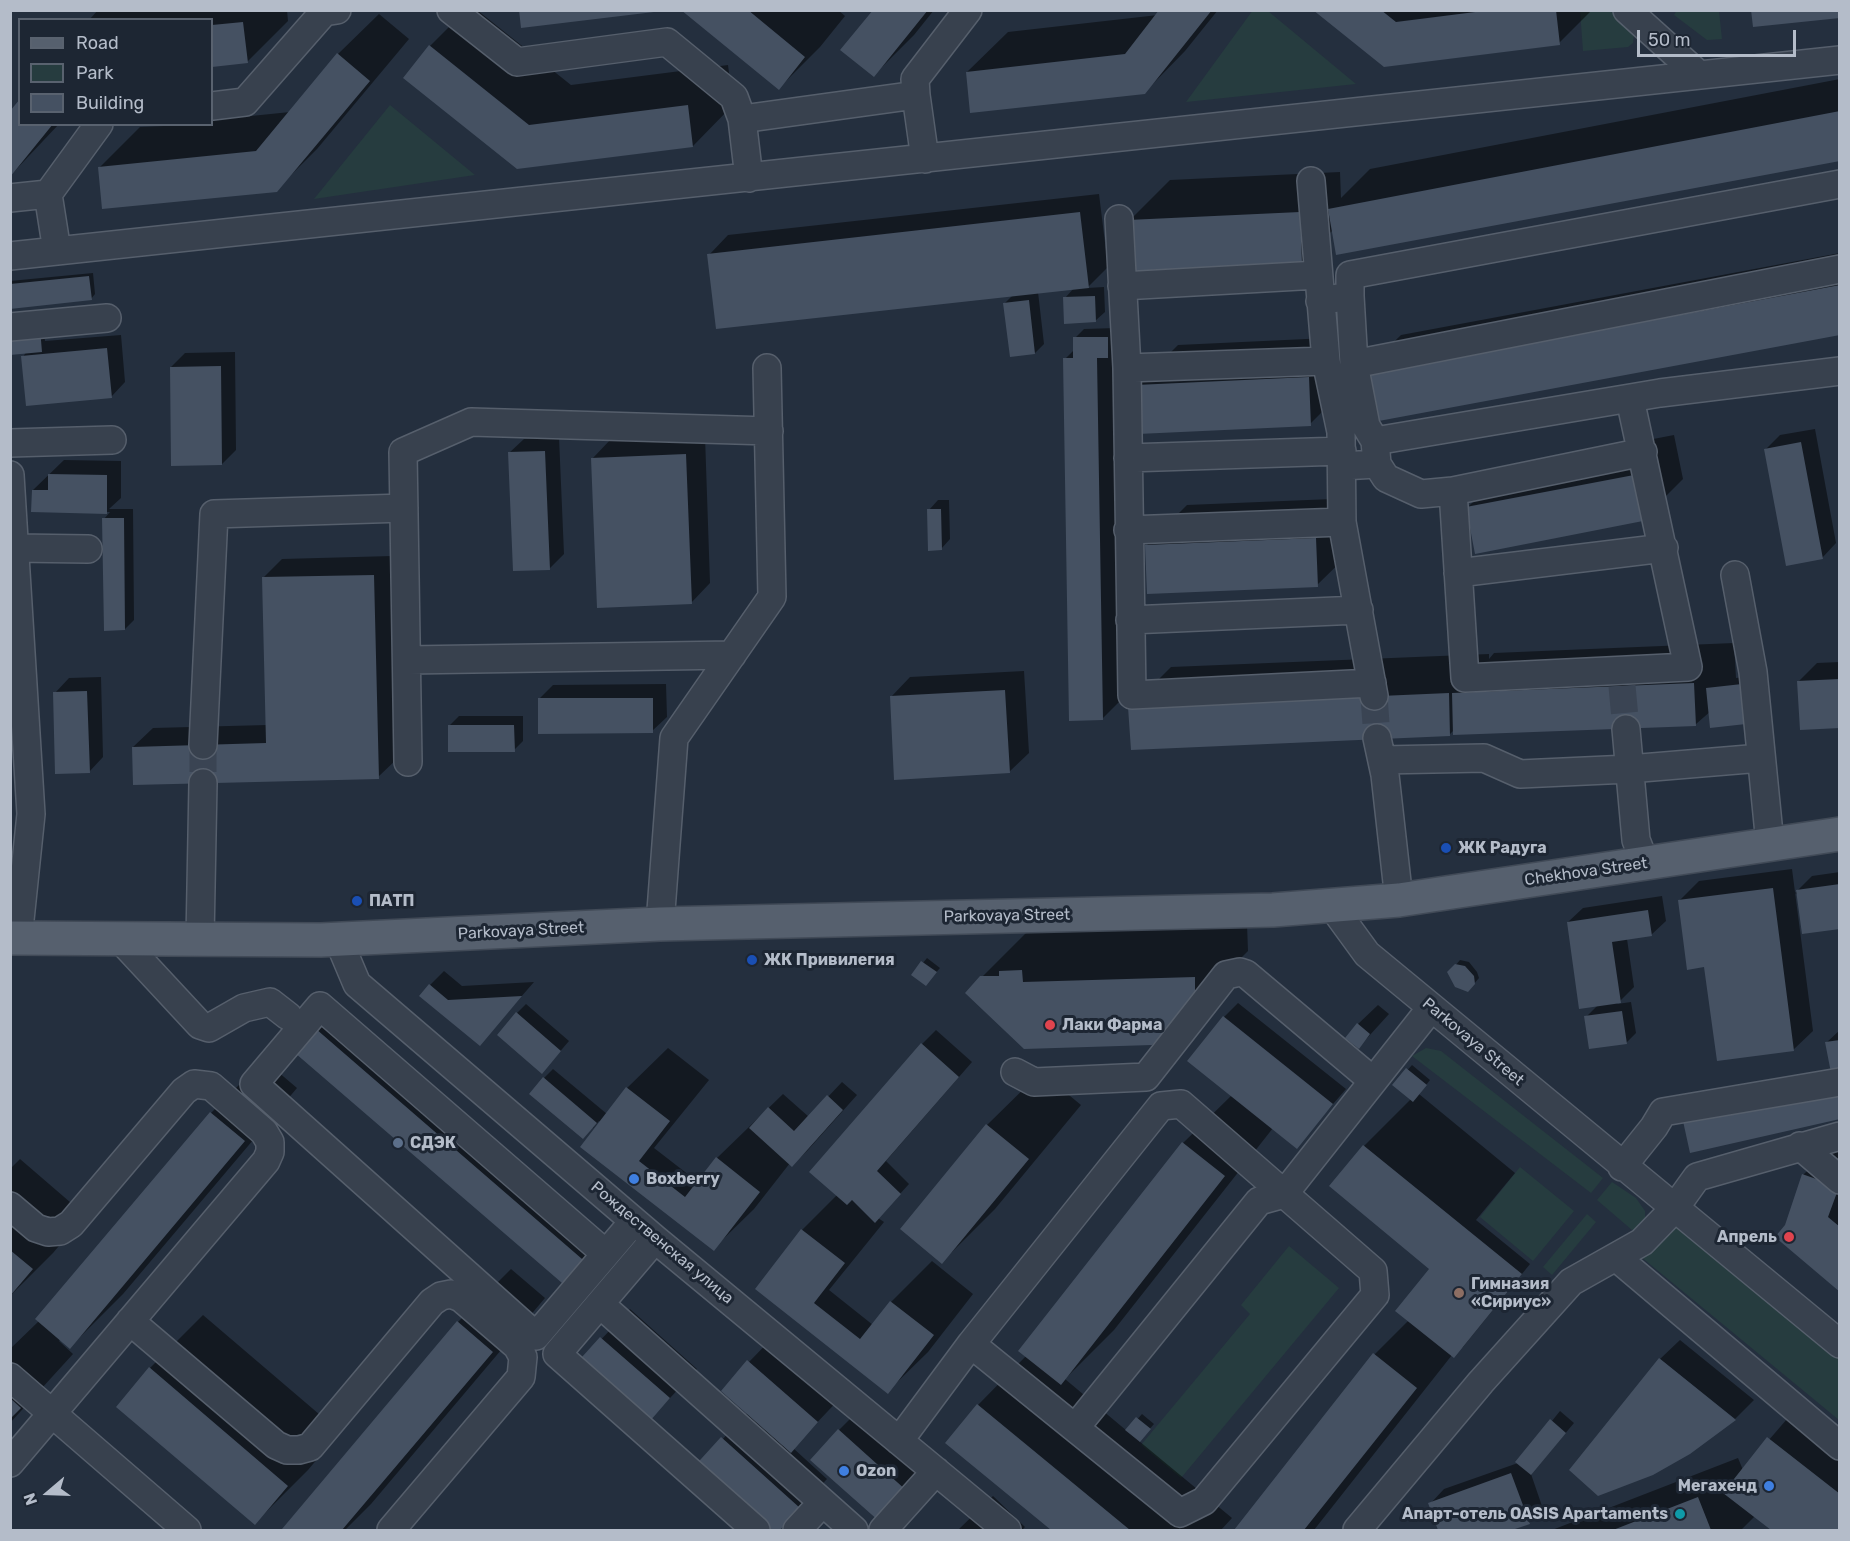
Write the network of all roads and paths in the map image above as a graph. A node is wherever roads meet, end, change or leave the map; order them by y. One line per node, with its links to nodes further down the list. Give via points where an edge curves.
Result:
1 (337, 10): 8 (street, via 324,12 245,102)
2 (451, 10): 9 (street, via 517,62 667,42 734,97)
3 (968, 10): 7 (street, via 915,79)
4 (1641, 15): 6 (street)
5 (1839, 60): 6 (street)
6 (1698, 74): 11 (street)
7 (916, 95): 9 (street); 11 (street)
8 (213, 106)
9 (741, 119): 12 (street)
10 (98, 126): 15 (street)
11 (925, 159): 12 (street)
12 (749, 178): 18 (street)
13 (1311, 181): 22 (street)
14 (1839, 184): 23 (street, via 1350,275)
15 (48, 194): 16 (street); 18 (street)
16 (10, 198)
17 (1119, 219): 21 (street)
18 (57, 251): 19 (street)
19 (10, 256)
20 (1839, 269): 27 (street)
21 (1122, 286): 22 (street); 29 (street)
22 (1319, 288): 23 (street); 26 (street)
23 (1350, 296): 27 (street)
24 (107, 318): 25 (street)
25 (10, 327)
26 (1326, 361): 29 (street); 38 (street, via 1341,432)
27 (1354, 364): 36 (street, via 1366,426)
28 (767, 368): 32 (street)
29 (1127, 368): 37 (street)
30 (1839, 371): 31 (street)
31 (1630, 399): 35 (street); 36 (street)
32 (768, 431): 41 (street, via 471,422 403,452); 51 (street, via 771,597)
33 (112, 440): 34 (street)
34 (10, 443)
35 (1643, 452): 40 (street); 45 (street)
36 (1376, 453): 38 (street); 40 (street, via 1386,478 1421,494)
37 (1128, 458): 38 (street); 43 (street)
38 (1342, 459): 42 (street)
39 (10, 475): 44 (street)
40 (1453, 491): 47 (street)
41 (404, 508): 52 (street); 54 (street, via 214,514)
42 (1342, 522): 43 (street); 49 (street)
43 (1128, 530): 50 (street)
44 (15, 548): 46 (street); 68 (street, via 31,814)
45 (1664, 548): 47 (street); 47 (street, via 1688,667 1622,679 1465,678)
46 (88, 549)
47 (1458, 573)
48 (1735, 575): 55 (street, via 1753,672)
49 (1359, 610): 50 (street); 50 (street, via 1373,690 1132,695)
50 (1130, 620)
51 (732, 655): 52 (street); 64 (street, via 674,738)
52 (408, 660): 56 (street)
53 (1626, 729): 57 (street)
54 (203, 745)
55 (1761, 758): 57 (street); 60 (street)
56 (408, 762)
57 (1629, 769): 61 (street, via 1635,840); 62 (street, via 1520,774 1484,758 1380,749)
58 (203, 783): 65 (street)
59 (1839, 834): 60 (main road, Chekhova Street)
60 (1770, 844): 61 (main road, Chekhova Street)
61 (1645, 863): 62 (main road, Chekhova Street)
62 (1399, 900): 63 (main road, Chekhova Street)
63 (1332, 906): 64 (main road, Parkovaya Street); 69 (street, Parkovaya Street, via 1367,954)
64 (660, 924): 66 (main road, Parkovaya Street)
65 (200, 939): 66 (main road, Parkovaya Street); 67 (main road, Parkovaya Street)
66 (338, 939): 71 (street, Рождественская улица, via 357,984)
67 (121, 940): 68 (main road, Parkovaya Street); 70 (street, via 200,1025 209,1028 244,1008 270,1002)
68 (13, 941)
69 (1431, 1008): 74 (street); 80 (street, Parkovaya Street)
70 (288, 1017)
71 (418, 1036): 72 (street); 76 (street, Рождественская улица)
72 (392, 1068): 79 (street); 87 (street, via 320,1006 254,1084 536,1336)
73 (1015, 1072): 74 (street, via 1034,1082 1146,1077 1226,975 1240,972)
74 (1372, 1080): 82 (street)
75 (1839, 1082): 80 (street, via 1663,1112)
76 (516, 1120): 79 (street); 85 (street, Рождественская улица)
77 (1839, 1136): 78 (street)
78 (1800, 1146): 81 (street); 84 (street, via 1697,1177)
79 (490, 1154): 87 (street)
80 (1622, 1167): 84 (street, Parkovaya Street)
81 (1839, 1180)
82 (1284, 1194): 91 (street, via 1181,1104 1161,1106); 95 (street, via 1259,1201); 95 (street, via 1372,1271 1375,1295 1203,1501 1180,1512)
83 (10, 1206): 90 (street, via 36,1228 48,1232 71,1224 194,1084 211,1086 264,1132 270,1142 266,1161)
84 (1674, 1209): 88 (street, via 1642,1242); 92 (street, Parkovaya Street)
85 (634, 1221): 86 (street, Рождественская улица); 87 (street)
86 (655, 1239): 89 (street); 96 (street, Рождественская улица)
87 (606, 1254)
88 (1617, 1258): 97 (street); 108 (street, via 1571,1282)
89 (600, 1304): 100 (street); 103 (street, via 557,1354)
90 (130, 1321): 94 (street); 102 (street, via 276,1445 299,1450 310,1446 432,1302 451,1294 461,1298 517,1346 523,1358 521,1377)
91 (971, 1344): 95 (street); 96 (street)
92 (1839, 1344)
93 (10, 1377): 94 (street)
94 (53, 1413): 98 (street); 101 (street)
95 (1076, 1428)
96 (898, 1441): 99 (street, Рождественская улица)
97 (1839, 1446)
98 (10, 1463)
99 (936, 1472): 106 (street); 107 (street, Рождественская улица)
100 (822, 1503): 104 (street); 105 (street)
101 (187, 1530)
102 (391, 1530)
103 (756, 1530)
104 (797, 1530)
105 (854, 1530)
106 (883, 1530)
107 (1007, 1530)
108 (1357, 1530)

